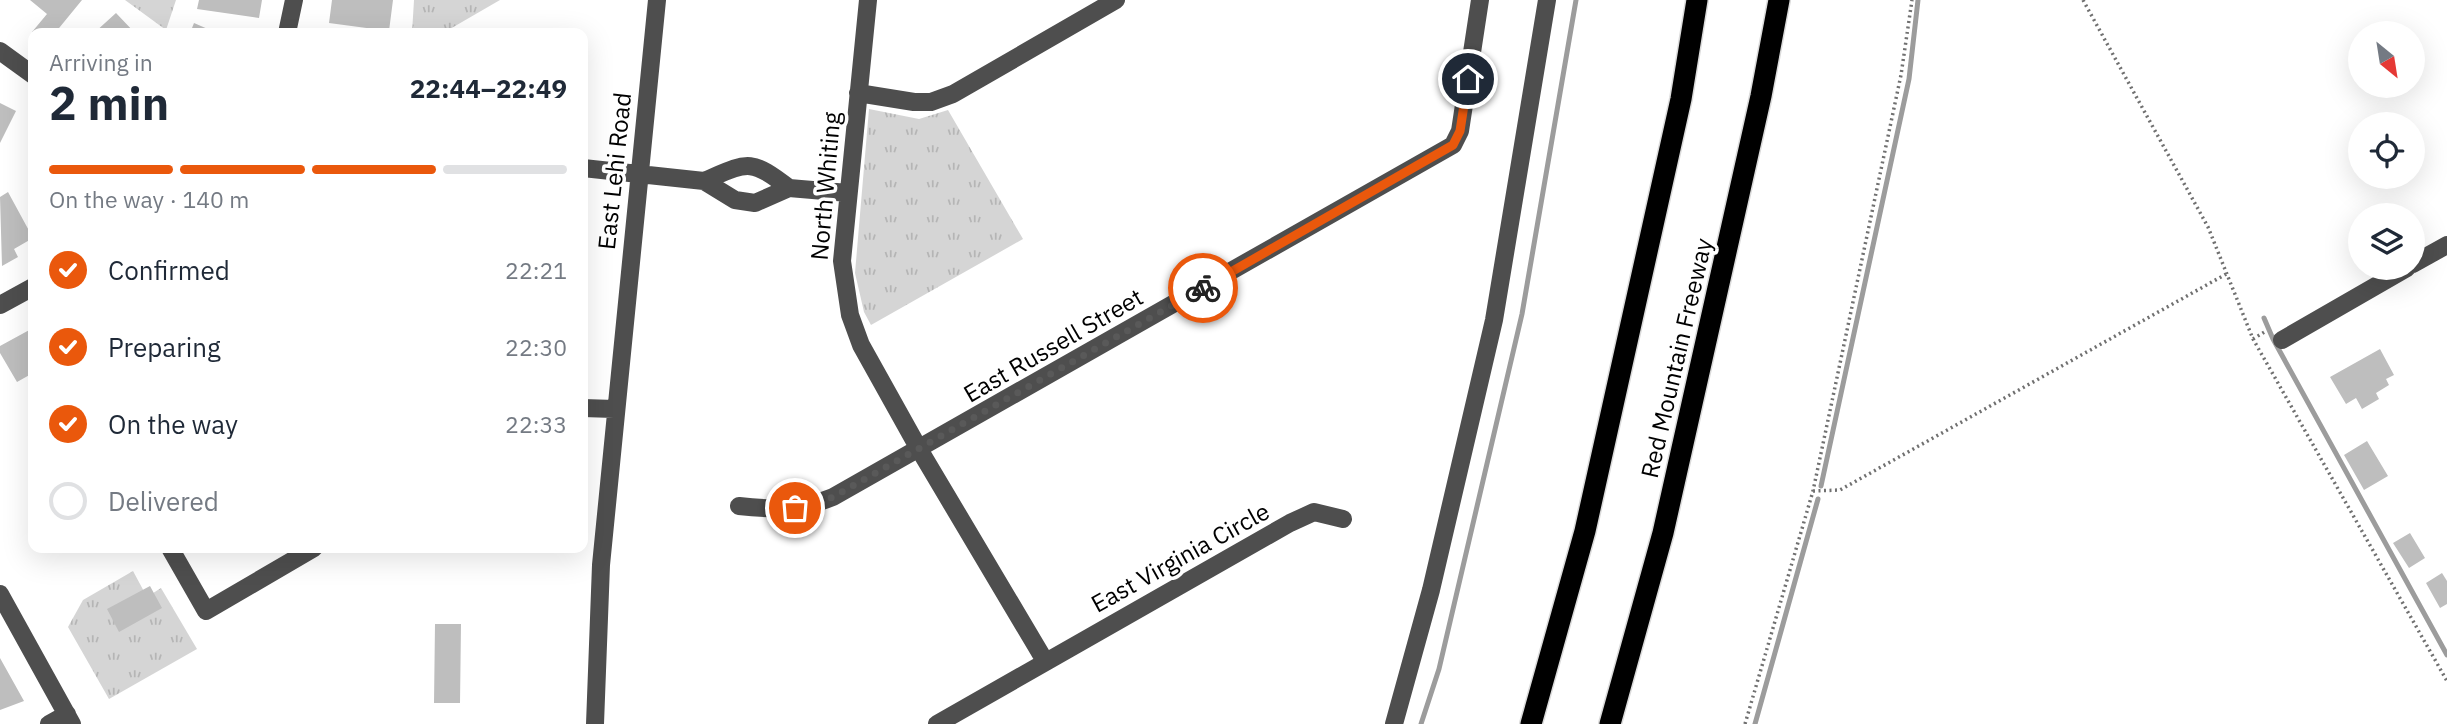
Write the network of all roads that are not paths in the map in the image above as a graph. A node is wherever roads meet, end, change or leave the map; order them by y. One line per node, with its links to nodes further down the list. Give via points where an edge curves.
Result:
1 (294, 0): 9 (street)
2 (657, 0): 14 (street, East Lehi Road)
3 (869, 0): 12 (street, North Whiting)
4 (1116, 0): 12 (street, via 953,94 931,102)
5 (1480, 0): 26 (street, East Russell Street, via 1460,131 1453,145)
6 (1547, 0): 37 (street, via 1494,320 1434,578)
7 (1697, 0): 38 (highway, Red Mountain Freeway, via 1681,99 1585,531)
8 (1779, 0): 39 (highway, Red Mountain Freeway, via 1664,533)
9 (288, 28)
10 (0, 51): 11 (street)
11 (28, 71)
12 (858, 93): 17 (street, North Whiting)
13 (588, 168): 14 (street)
14 (638, 173): 15 (street); 25 (street, East Lehi Road)
15 (704, 181): 16 (street, via 735,200 755,203); 16 (street, via 741,164 762,168)
16 (789, 188): 17 (street)
17 (848, 193): 26 (street, North Whiting, via 842,261 850,315 861,345)
18 (2447, 245): 19 (street)
19 (2425, 257)
20 (2386, 280): 23 (street)
21 (28, 289): 22 (street)
22 (0, 305)
23 (2282, 340)
24 (588, 408): 25 (street)
25 (614, 409): 35 (street, East Lehi Road, via 601,565)
26 (919, 449): 27 (street, East Russell Street, via 813,505 777,510); 32 (street, North Whiting)
27 (739, 506)
28 (1343, 519): 32 (street, East Virginia Circle, via 1314,512 1290,523)
29 (173, 553): 30 (street, via 206,611)
30 (305, 553)
31 (0, 594): 33 (street)
32 (1045, 661): 36 (street, East Virginia Circle)
33 (69, 719): 34 (street)
34 (49, 724)
35 (595, 724)
36 (937, 724)
37 (1394, 724)
38 (1531, 724)
39 (1610, 724)

